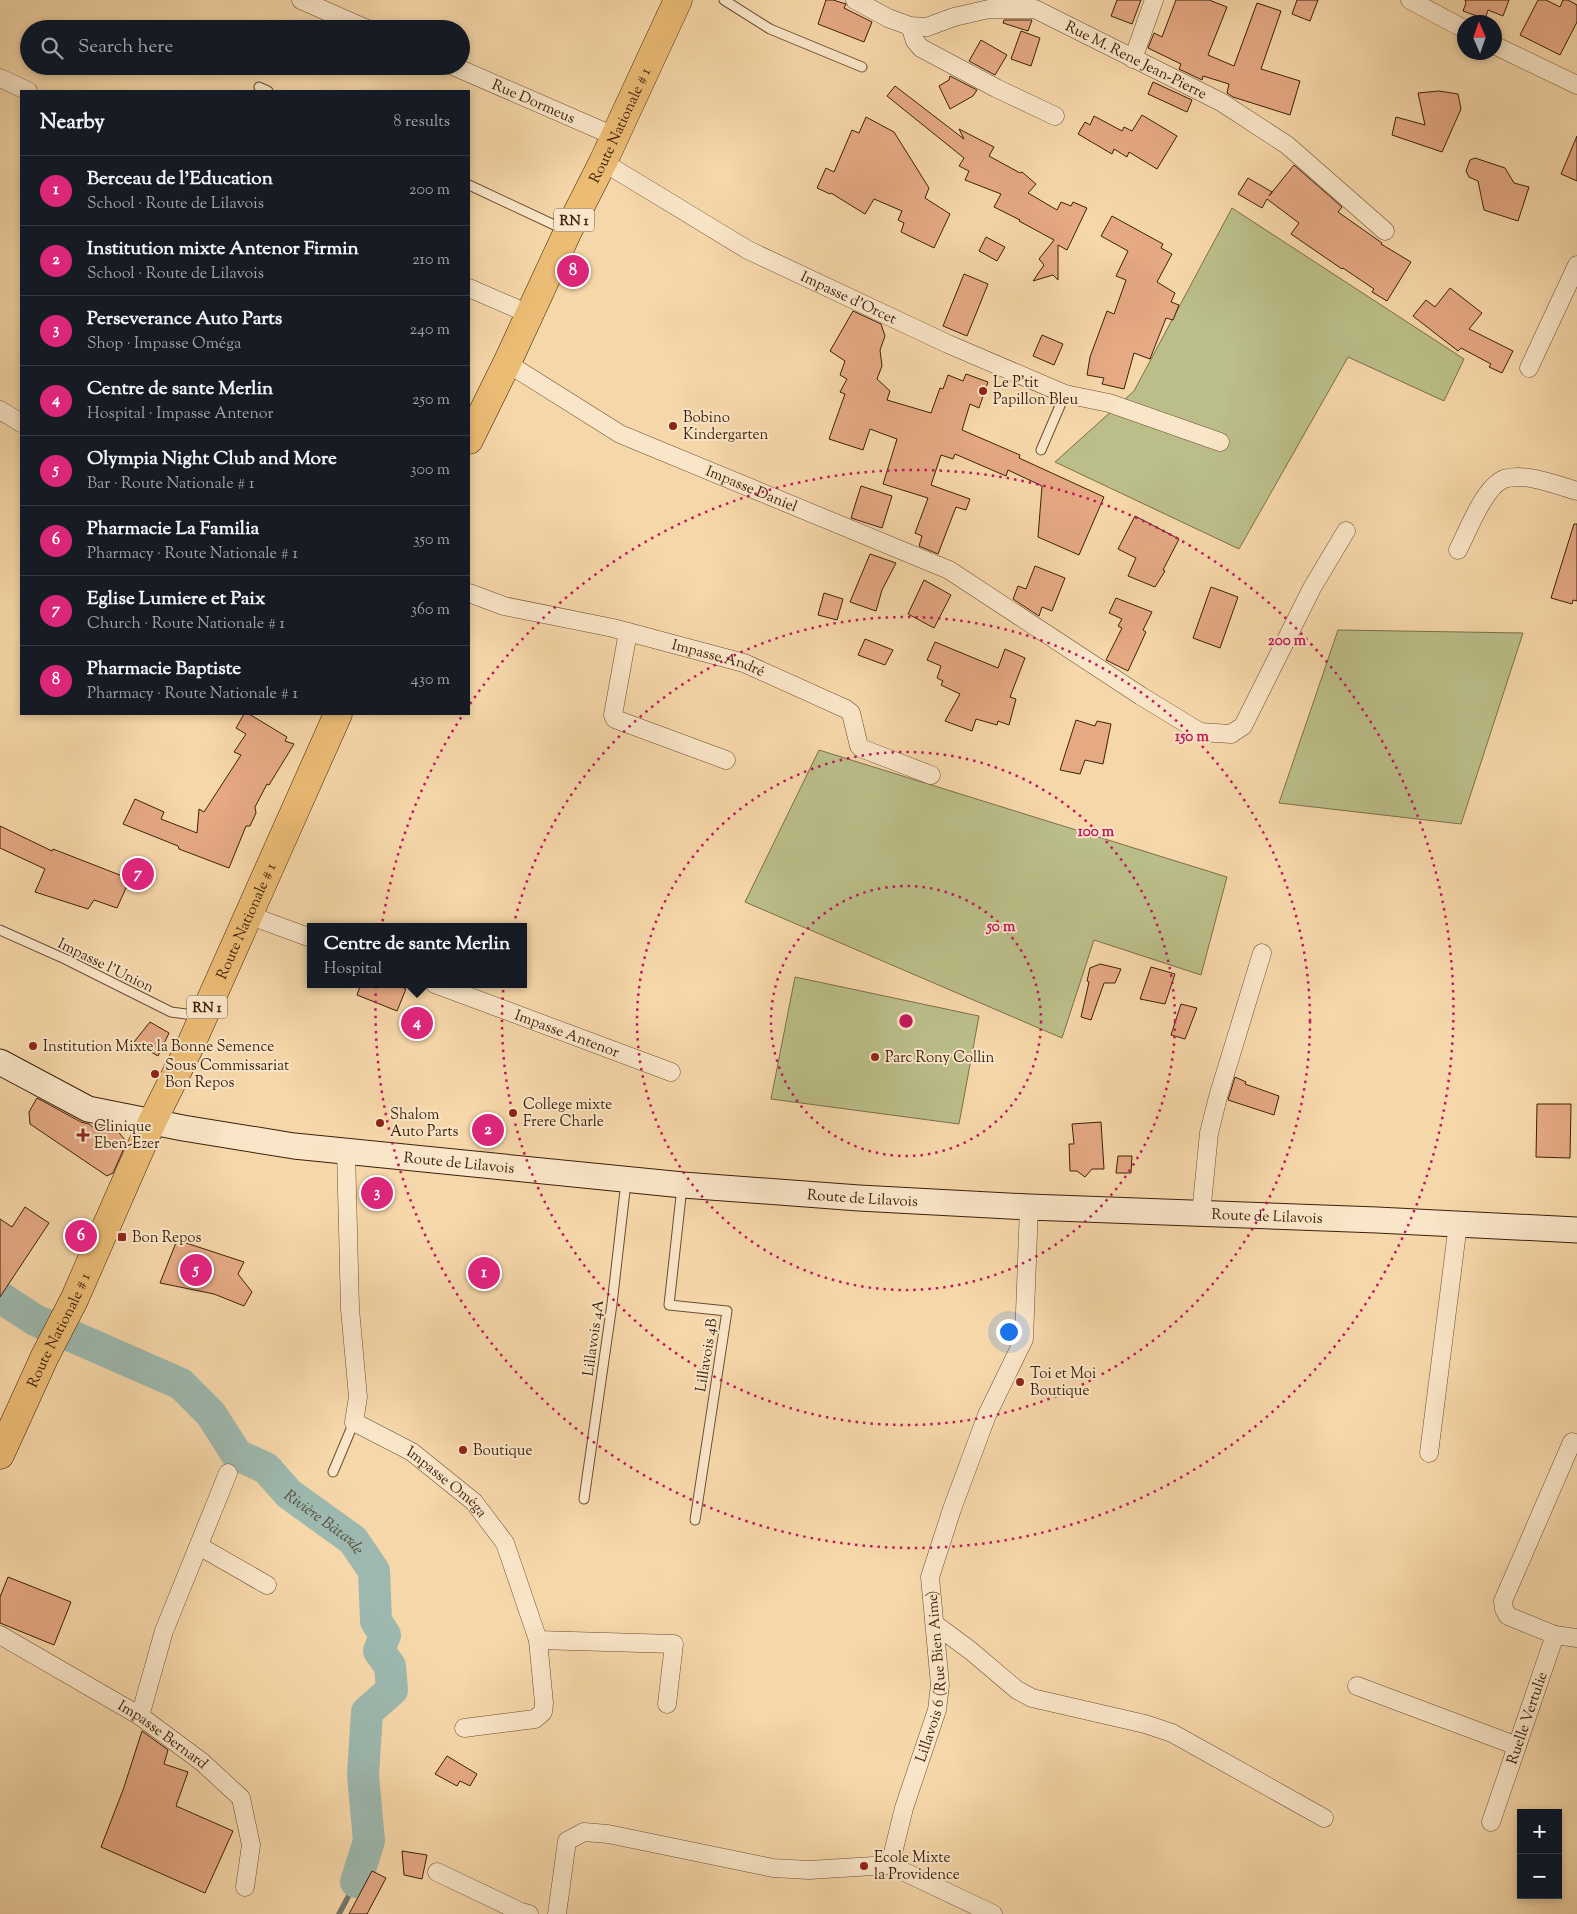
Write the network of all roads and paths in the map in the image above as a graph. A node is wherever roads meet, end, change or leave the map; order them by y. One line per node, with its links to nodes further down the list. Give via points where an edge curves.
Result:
1 (300, 0): 7 (street)
2 (678, 0): 18 (main road, Route Nationale # 1 / RN 1)
3 (724, 0): 12 (lane, via 770,29)
4 (855, 0): 9 (street, Rue M. Rene Jean-Pierre)
5 (1154, 0): 11 (street)
6 (1410, 0): 8 (street)
7 (346, 20)
8 (1457, 25)
9 (910, 26): 11 (street, Rue M. Rene Jean-Pierre, via 927,27 989,9 1036,9); 17 (street, via 915,42 921,48)
10 (1502, 49): 15 (street)
11 (1133, 59): 22 (street, Rue M. Rene Jean-Pierre, via 1221,102 1287,145)
12 (862, 67)
13 (470, 73): 18 (street, Rue Dormeus)
14 (0, 78): 16 (street)
15 (1577, 86)
16 (26, 90)
17 (1055, 116)
18 (614, 136): 19 (main road, Route Nationale # 1 / RN 1)
19 (603, 162): 21 (main road, Route Nationale # 1 / RN 1); 28 (street, Impasse d'Orcet, via 748,250 948,344)
20 (470, 185): 21 (lane)
21 (568, 231): 25 (main road, Route Nationale # 1 / RN 1)
22 (1384, 231)
23 (1577, 265): 27 (street)
24 (470, 288): 25 (street)
25 (529, 314): 26 (main road, Route Nationale # 1 / RN 1)
26 (507, 363): 31 (main road, Route Nationale # 1 / RN 1); 35 (street, Impasse Daniel, via 620,434 949,570 1200,732 1231,734 1243,726 1312,588)
27 (1529, 368)
28 (1065, 394): 32 (street, Impasse d'Orcet, via 1109,403); 33 (lane)
29 (0, 410): 30 (street)
30 (20, 422)
31 (470, 438)
32 (1220, 442)
33 (1041, 450)
34 (1577, 491): 36 (street, via 1537,480 1504,479 1487,494)
35 (1346, 531)
36 (1458, 550)
37 (470, 593): 38 (street, Impasse André, via 504,606)
38 (628, 632): 40 (street, via 613,711 615,719); 41 (street, Impasse André, via 744,663 846,708 851,713 862,749)
39 (338, 715): 42 (main road, Route Nationale # 1 / RN 1)
40 (726, 760)
41 (931, 775)
42 (248, 915): 44 (street); 47 (main road, Route Nationale # 1 / RN 1)
43 (0, 930): 47 (lane, Impasse l'Union, via 171,1012)
44 (307, 937)
45 (1262, 953): 55 (street, via 1209,1133)
46 (446, 988): 49 (street, Impasse Antenor)
47 (203, 1017): 50 (main road, Route Nationale # 1 / RN 1)
48 (0, 1062): 50 (main road, Route de Lilavois, via 88,1109)
49 (671, 1072)
50 (152, 1122): 51 (main road, Route de Lilavois, via 286,1145); 61 (main road, Route Nationale # 1 / RN 1, via 74,1300)
51 (346, 1150): 52 (main road, Route de Lilavois); 58 (street, via 350,1309 358,1397)
52 (626, 1180): 53 (main road, Route de Lilavois); 64 (lane, Lillavois 4A)
53 (683, 1185): 54 (main road, Route de Lilavois); 65 (lane, Lillavois 4B, via 669,1304 726,1311)
54 (1029, 1207): 55 (main road, Route de Lilavois); 68 (street, Lillavois 6 (Rue Bien Aime), via 1024,1339 987,1415 930,1577)
55 (1201, 1214): 56 (main road, Route de Lilavois)
56 (1458, 1224): 57 (main road, Route de Lilavois); 60 (street)
57 (1577, 1230)
58 (354, 1422): 62 (lane); 72 (street, Impasse Oméga, via 412,1452 474,1502 506,1544)
59 (1572, 1442): 70 (street, via 1503,1601 1508,1616)
60 (1429, 1453)
61 (0, 1455)
62 (333, 1472)
63 (228, 1473): 66 (street)
64 (584, 1499)
65 (695, 1520)
66 (199, 1546): 67 (street); 75 (street, via 164,1631)
67 (267, 1585)
68 (936, 1625): 78 (street, via 1017,1690 1032,1698 1172,1733); 80 (street, Lillavois 6 (Rue Bien Aime), via 940,1685 937,1710 904,1808)
69 (0, 1635): 75 (street, Impasse Bernard)
70 (1555, 1635): 71 (street); 77 (street, Ruelle Vertulie)
71 (1577, 1638)
72 (538, 1640): 74 (street, via 674,1644); 76 (street, Impasse Oméga, via 543,1712 535,1719)
73 (1357, 1686): 77 (street)
74 (668, 1704)
75 (140, 1716): 82 (street, Impasse Bernard, via 202,1762 241,1798 251,1845)
76 (464, 1728)
77 (1517, 1746): 79 (street, Ruelle Vertulie)
78 (1324, 1818)
79 (1491, 1822)
80 (890, 1865): 83 (street, via 809,1870 773,1868 608,1834 584,1832 567,1841); 85 (street)
81 (437, 1872): 84 (street)
82 (245, 1887)
83 (554, 1913)
84 (530, 1914)
85 (993, 1914)

